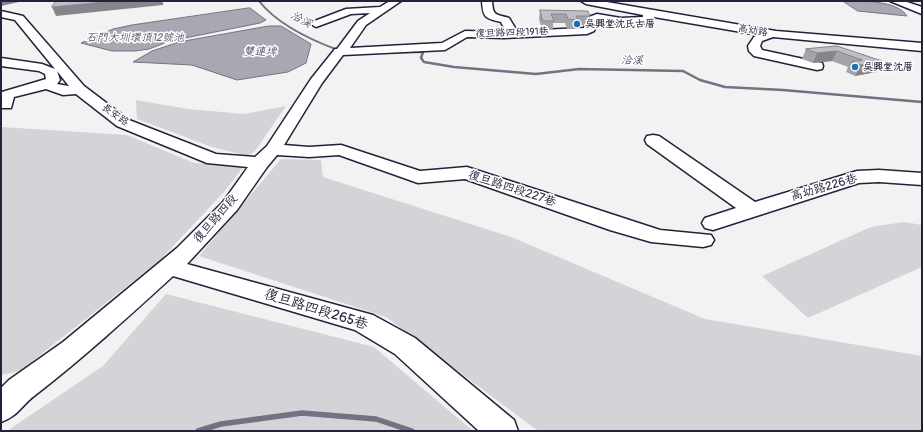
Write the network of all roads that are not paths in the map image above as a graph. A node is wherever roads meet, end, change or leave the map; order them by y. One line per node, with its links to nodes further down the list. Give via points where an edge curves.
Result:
1 (396, 1): 7 (street, 復旦路四段)
2 (487, 1): 12 (street, via 488,13 505,20)
3 (586, 1): 8 (street, 高幼路)
4 (895, 1): 5 (highway); 6 (highway)
5 (922, 6)
6 (922, 11)
7 (378, 12): 10 (street, via 350,11); 11 (street, via 356,15); 15 (street, 復旦路四段, via 362,23)
8 (648, 13): 12 (street, 復旦路四段191巷, via 649,20 621,21 597,16 587,31); 13 (street, 高幼路)
9 (1, 14): 19 (street, 長安路, via 19,18)
10 (316, 24)
11 (331, 25)
12 (514, 34): 15 (street, 復旦路四段191巷, via 465,34 445,46)
13 (771, 34): 14 (street, 高幼路); 17 (street, via 758,39 754,46 755,51)
14 (922, 47)
15 (340, 52): 22 (street, 復旦路四段, via 316,82)
16 (1, 62): 18 (street, via 42,68 50,72 53,80)
17 (818, 66)
18 (48, 84): 19 (street, via 54,89); 20 (street, via 27,88)
19 (79, 89): 22 (street, 長安路, via 123,123 213,159)
20 (5, 98)
21 (653, 140): 24 (street)
22 (267, 156): 26 (street, 復旦路四段227巷, via 341,150 418,177 467,173 659,237); 27 (street, 復旦路四段, via 230,206)
23 (922, 180): 24 (street, 高幼路226巷, via 879,176 857,177)
24 (752, 209): 25 (street, 高幼路226巷)
25 (713, 223)
26 (702, 240)
27 (169, 267): 28 (street, 復旦路四段, via 73,350); 29 (street, 復旦路四段265巷, via 364,322 405,346)
28 (7, 397)
29 (502, 431)

